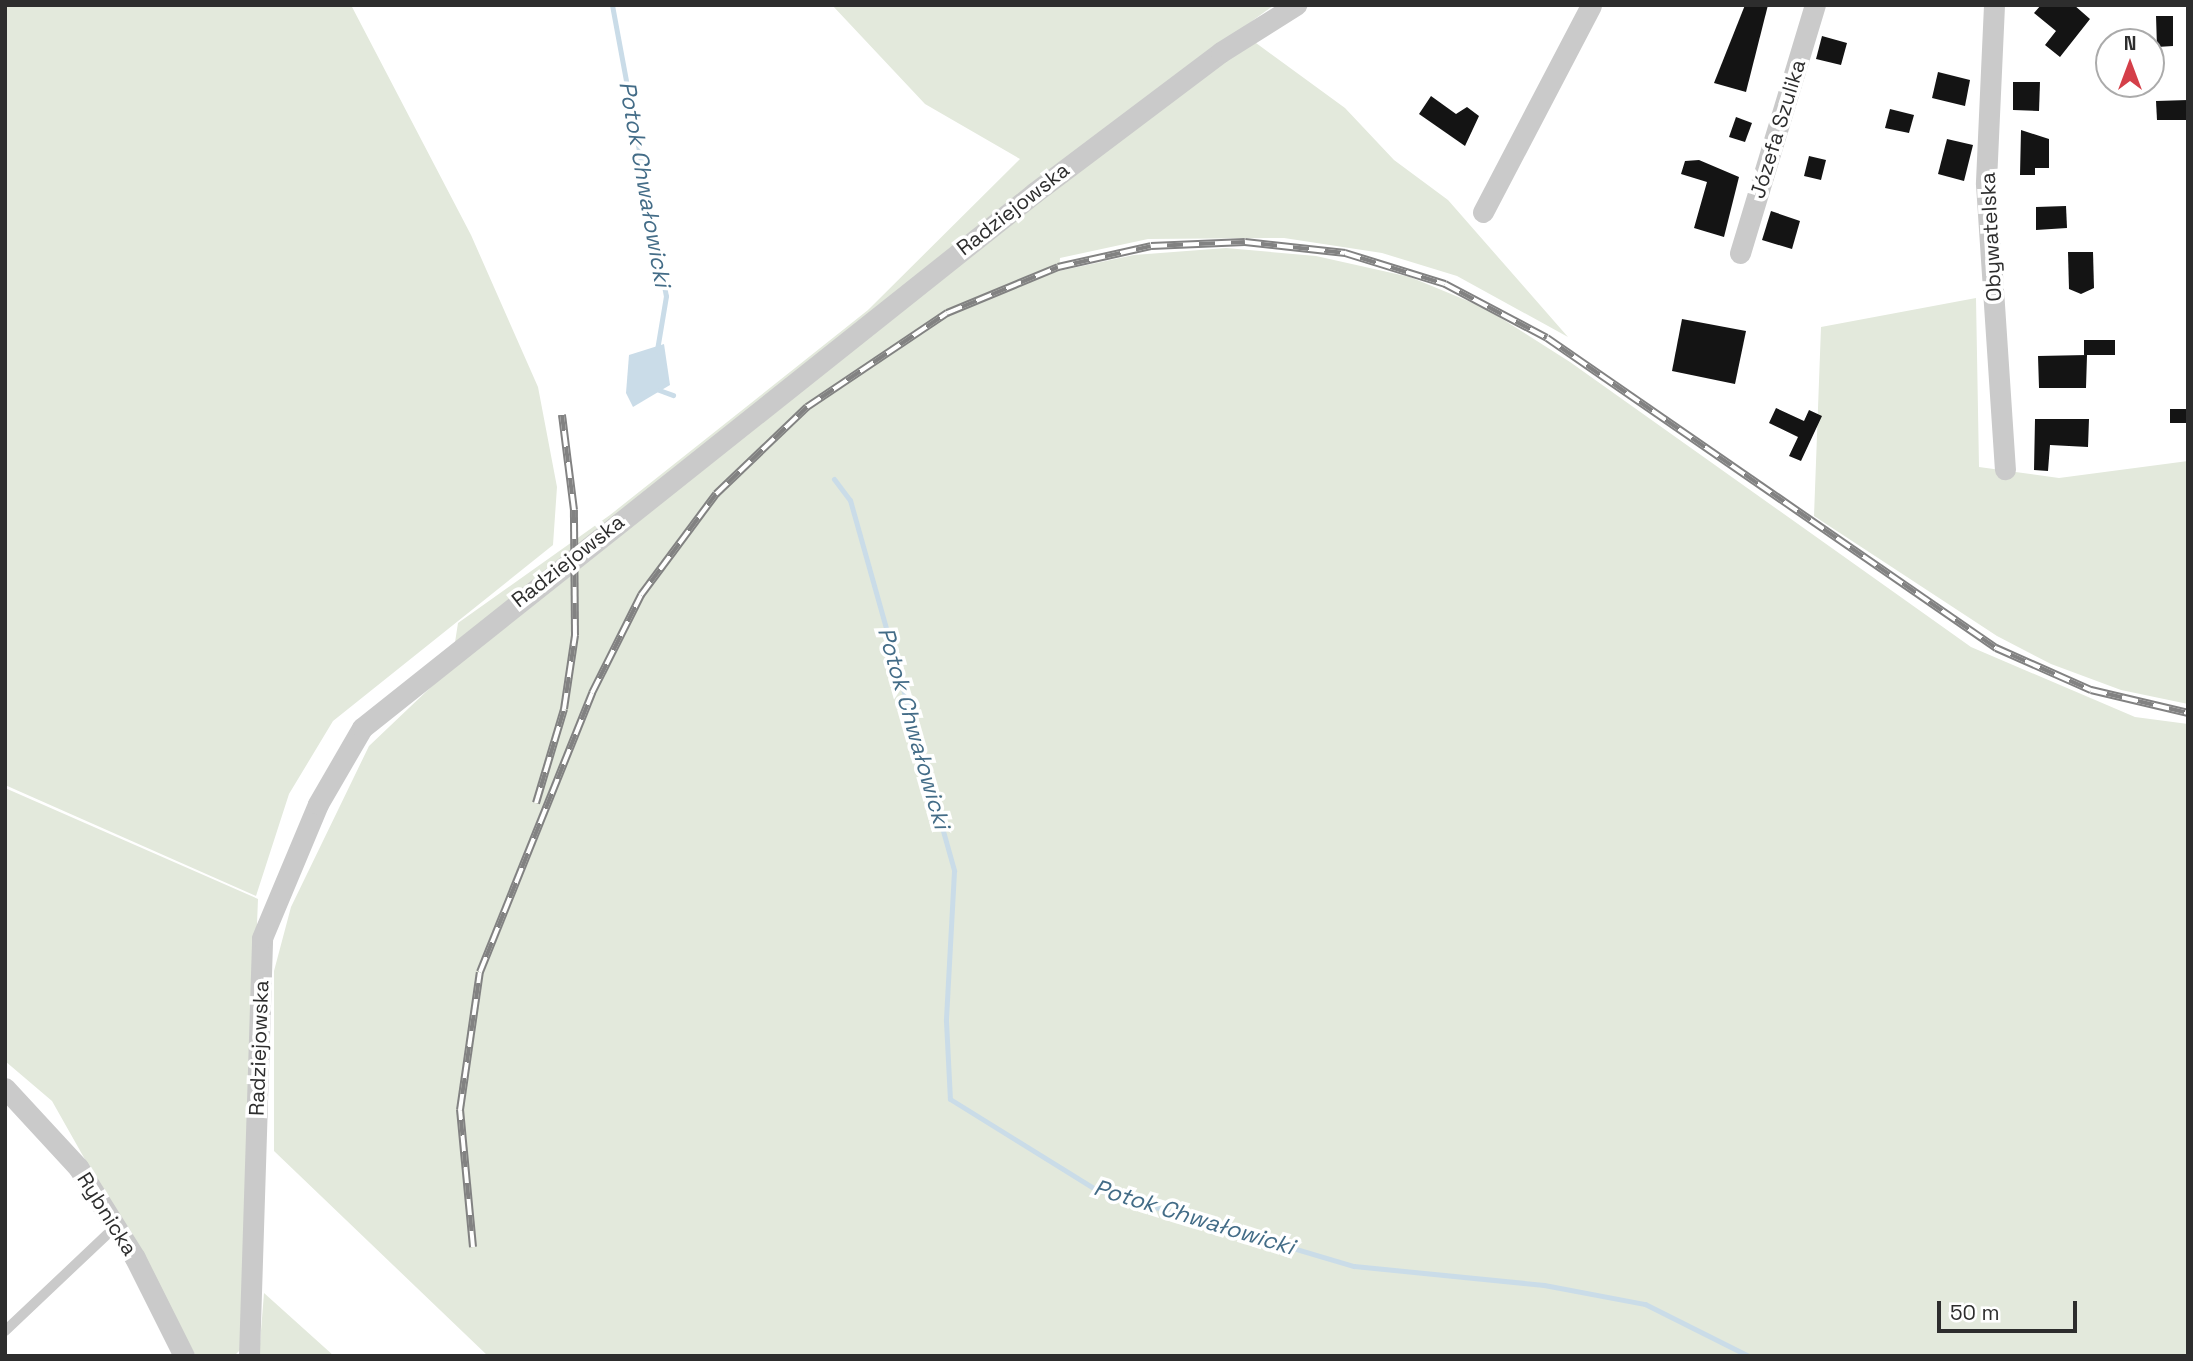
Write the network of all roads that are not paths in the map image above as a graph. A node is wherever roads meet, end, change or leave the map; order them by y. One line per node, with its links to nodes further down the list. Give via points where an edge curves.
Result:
1 (1296, 5): 12 (street, Radziejowska, via 1221,52 1034,193 362,728 318,804 262,938)
2 (1591, 5): 5 (street)
3 (1815, 5): 6 (street, Józefa Szulika)
4 (1994, 5): 7 (street, Obywatelska, via 1986,184)
5 (1483, 212)
6 (1741, 253)
7 (2005, 469)
8 (5, 1088): 9 (street, Rybnicka, via 78,1167)
9 (115, 1227): 10 (lane); 11 (street, Rybnicka)
10 (5, 1331)
11 (184, 1356)
12 (249, 1356)

